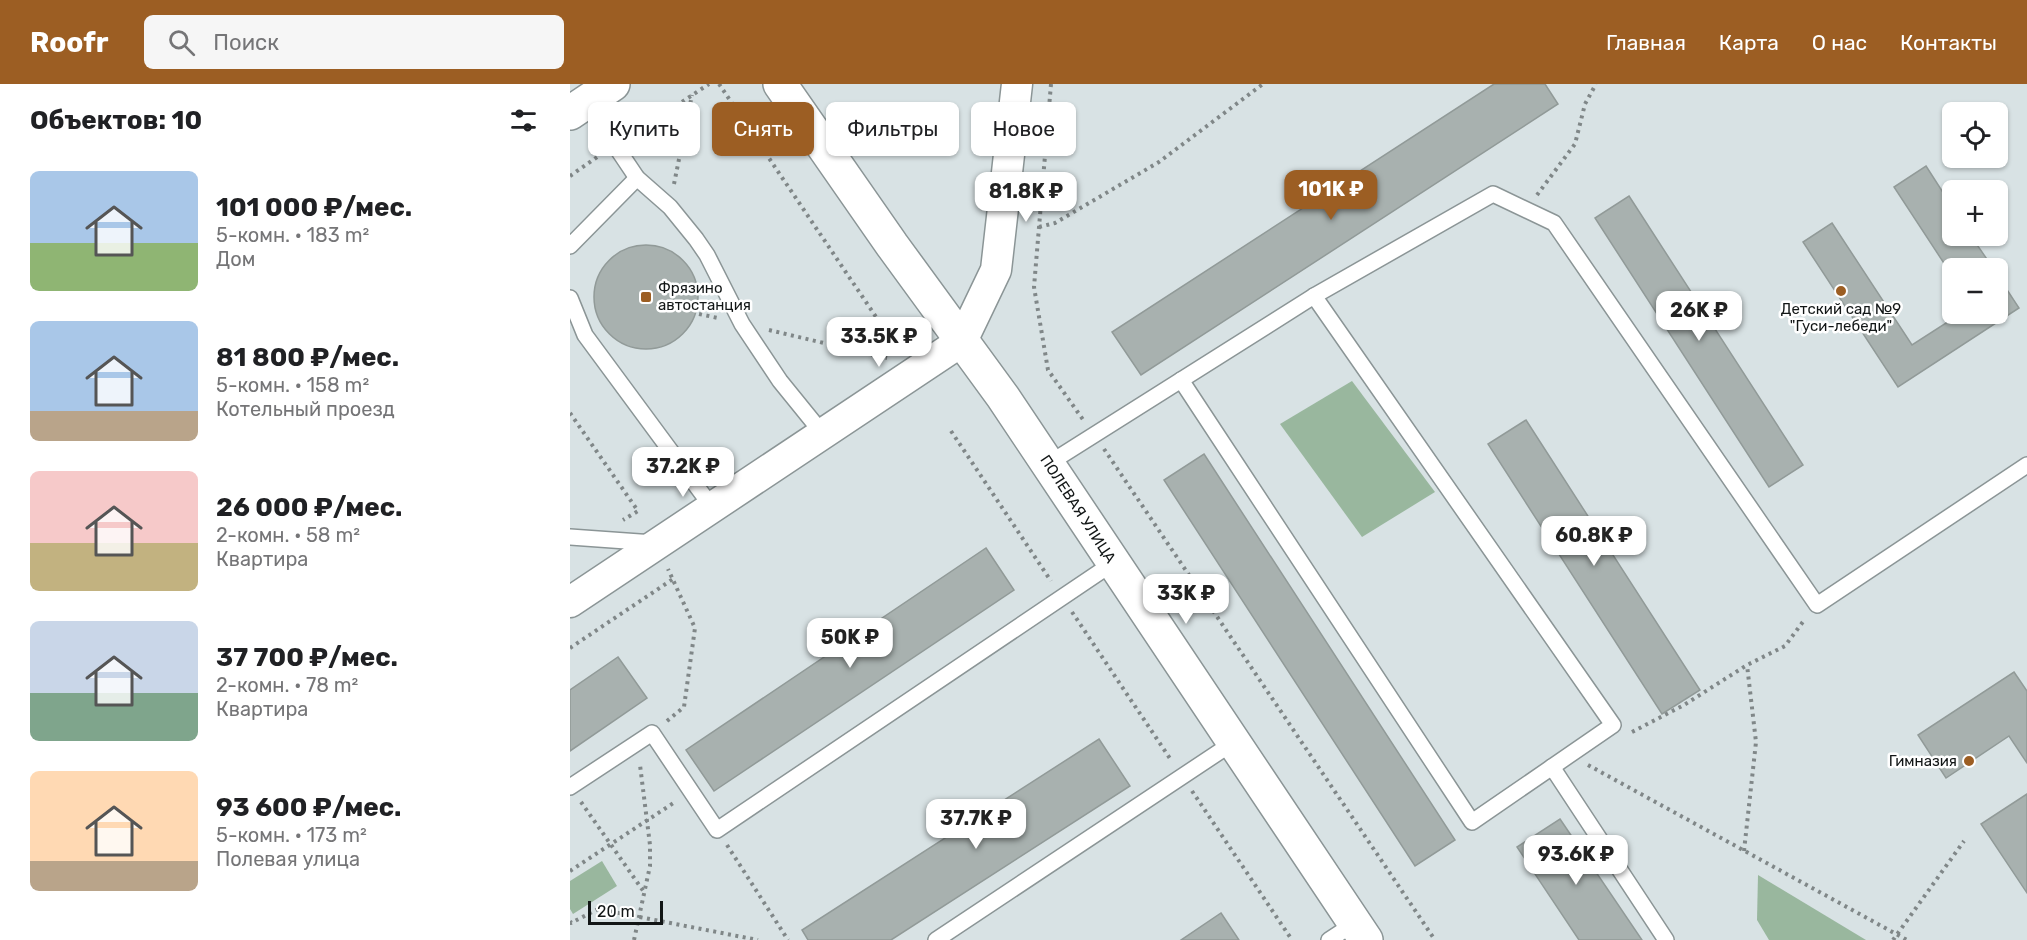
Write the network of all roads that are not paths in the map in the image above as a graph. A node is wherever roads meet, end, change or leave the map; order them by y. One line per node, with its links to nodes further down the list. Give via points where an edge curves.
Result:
1 (613, 84): 4 (street)
2 (780, 84): 9 (street, ПОЛЕВАЯ УЛИЦА)
3 (1017, 84): 9 (street, via 996,270)
4 (578, 108): 5 (lane, via 615,145)
5 (637, 178): 6 (lane); 11 (lane, via 670,207 707,255 742,324 780,381)
6 (570, 246)
7 (1314, 296): 10 (lane); 13 (lane, via 1493,194 1554,223 1817,605); 20 (lane, via 1613,725)
8 (570, 298): 14 (lane, via 585,335)
9 (962, 341): 11 (street); 12 (street, ПОЛЕВАЯ УЛИЦА)
10 (1181, 380): 12 (lane); 20 (lane, via 1472,822)
11 (823, 434): 14 (street)
12 (1048, 464): 17 (street, ПОЛЕВАЯ УЛИЦА)
13 (2027, 465)
14 (712, 507): 16 (street)
15 (570, 537): 16 (lane)
16 (657, 543): 18 (street)
17 (1113, 563): 19 (street, ПОЛЕВАЯ УЛИЦА); 21 (lane, via 717,830 652,733)
18 (570, 602)
19 (1234, 742): 22 (street, ПОЛЕВАЯ УЛИЦА); 23 (lane)
20 (1552, 766): 24 (lane)
21 (570, 787)
22 (1350, 934)
23 (936, 940)
24 (1666, 940)

